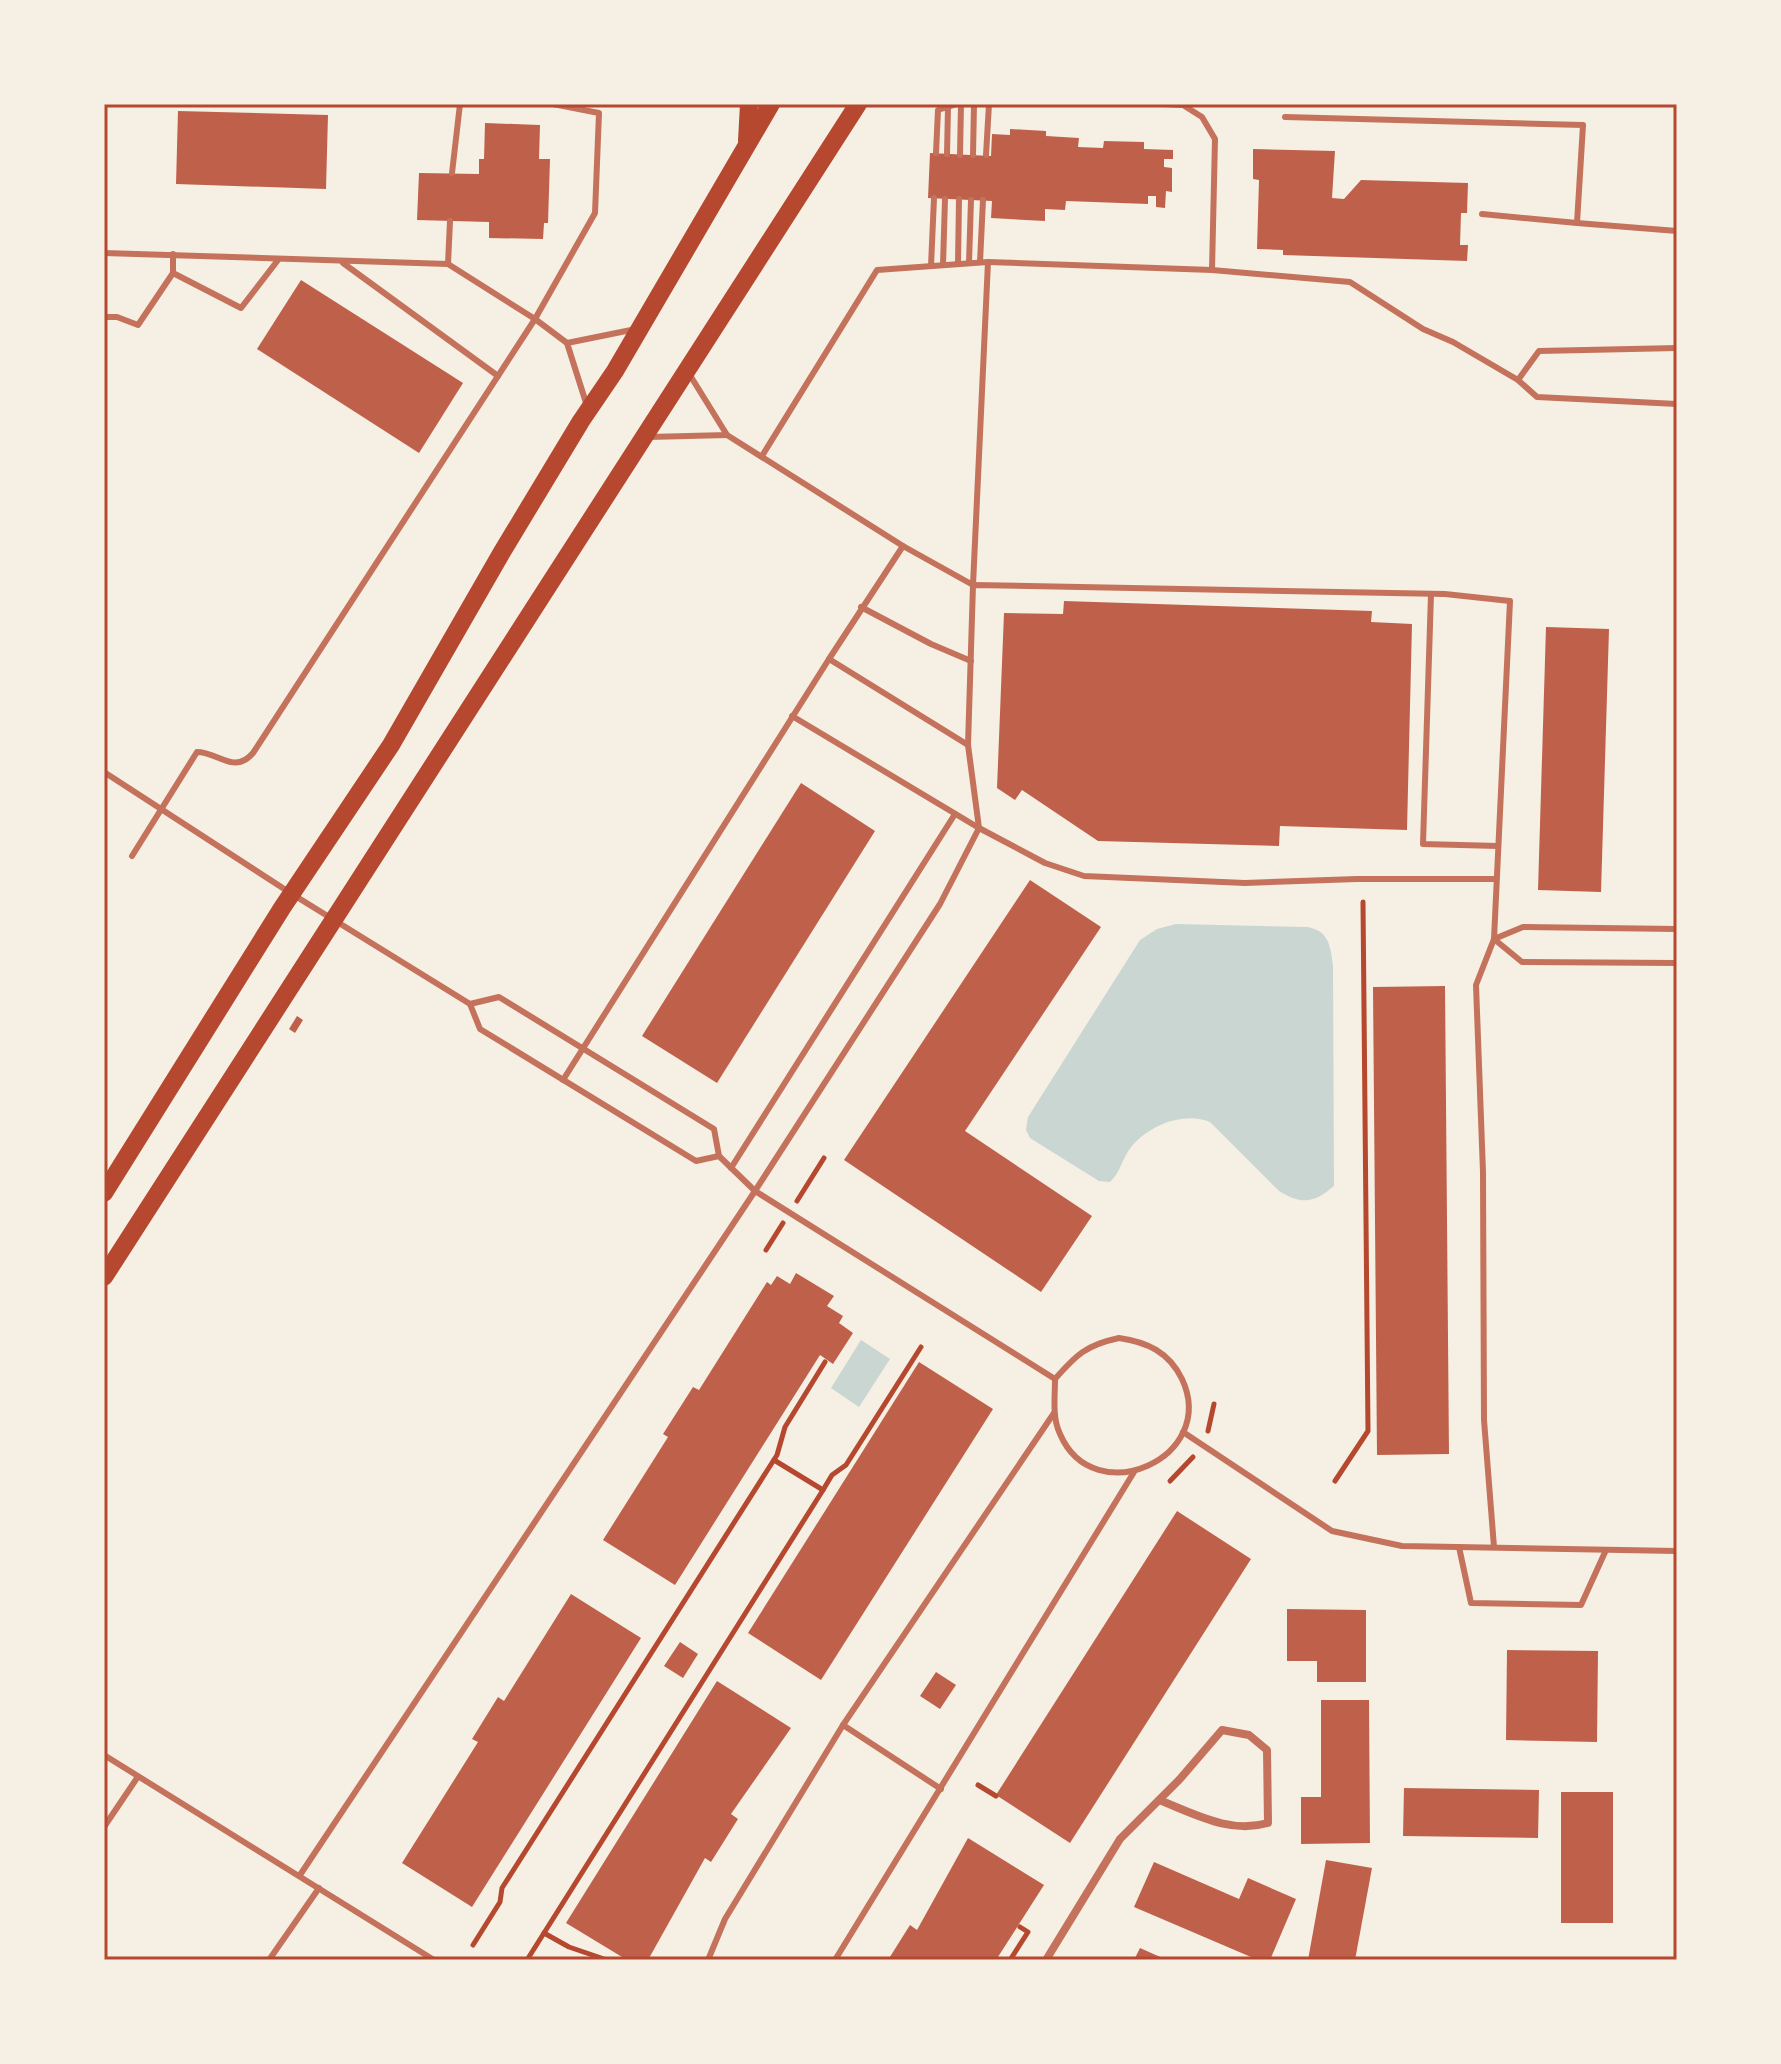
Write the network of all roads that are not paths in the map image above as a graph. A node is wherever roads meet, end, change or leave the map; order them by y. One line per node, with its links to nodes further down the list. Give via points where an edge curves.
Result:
1 (460, 104): 18 (lane)
2 (553, 104): 41 (lane, via 599,113 595,213)
3 (749, 104): 12 (main road)
4 (771, 104): 12 (main road)
5 (858, 104): 45 (main road)
6 (959, 104): 10 (lane); 15 (lane)
7 (974, 104): 16 (lane)
8 (989, 104): 17 (lane)
9 (1164, 104): 38 (lane, via 1183,105 1202,117 1215,139)
10 (948, 107): 13 (lane, via 938,110); 14 (lane)
11 (1285, 117): 26 (lane, via 1583,125)
12 (746, 146): 42 (main road)
13 (936, 153)
14 (947, 154)
15 (960, 155)
16 (973, 155)
17 (986, 155)
18 (452, 173)
19 (934, 198): 37 (lane)
20 (945, 199): 36 (lane)
21 (959, 199): 35 (lane)
22 (971, 200): 33 (lane)
23 (983, 200): 31 (lane)
24 (1482, 214): 26 (lane)
25 (450, 221): 34 (lane)
26 (1577, 223): 27 (lane)
27 (1677, 231)
28 (104, 253): 29 (lane)
29 (173, 254): 30 (lane); 39 (lane)
30 (278, 260): 32 (lane); 39 (lane, via 241,308)
31 (984, 262): 33 (lane); 38 (lane); 54 (lane)
32 (342, 263): 34 (lane); 46 (lane)
33 (969, 263): 35 (lane)
34 (448, 264): 41 (lane)
35 (958, 264): 36 (lane)
36 (943, 265): 37 (lane)
37 (931, 266): 52 (lane, via 877,270)
38 (1212, 270): 47 (lane, via 1350,282)
39 (173, 273): 40 (lane, via 138,325)
40 (104, 317)
41 (535, 319): 43 (lane); 46 (lane)
42 (639, 328): 43 (lane); 49 (main road)
43 (567, 343): 49 (lane)
44 (1677, 348): 47 (lane, via 1539,351)
45 (688, 371): 50 (lane); 51 (main road)
46 (498, 376): 62 (lane, via 253,753 243,762 231,763 197,752)
47 (1518, 380): 48 (lane, via 1537,397)
48 (1677, 404)
49 (589, 410): 68 (main road, via 391,745)
50 (727, 435): 51 (lane); 52 (lane)
51 (645, 437): 69 (main road)
52 (762, 456): 53 (lane)
53 (903, 546): 54 (lane); 56 (lane)
54 (973, 585): 55 (lane); 58 (lane)
55 (1431, 594): 65 (lane, via 1510,601); 65 (lane, via 1423,844)
56 (861, 607): 57 (lane); 58 (lane)
57 (829, 659): 59 (lane); 60 (lane)
58 (971, 661): 60 (lane)
59 (792, 716): 63 (lane); 74 (lane)
60 (968, 745): 64 (lane)
61 (104, 772): 62 (lane)
62 (161, 808): 66 (lane); 68 (lane)
63 (955, 814): 64 (lane); 77 (lane)
64 (979, 828): 67 (lane, via 1045,863 1084,876 1245,883); 78 (lane, via 940,904)
65 (1498, 846): 67 (lane)
66 (132, 856)
67 (1497, 879): 71 (lane)
68 (292, 894): 69 (lane); 79 (main road)
69 (334, 920): 73 (lane); 80 (main road)
70 (1677, 929): 71 (lane, via 1523,927)
71 (1494, 939): 72 (lane, via 1522,962); 86 (lane, via 1476,985 1484,1420)
72 (1677, 963)
73 (470, 1004): 74 (lane, via 499,997); 75 (lane, via 480,1029)
74 (583, 1049): 75 (lane); 76 (lane, via 714,1129)
75 (563, 1080): 76 (lane, via 696,1161)
76 (719, 1156): 77 (lane)
77 (731, 1168): 78 (lane)
78 (755, 1191): 81 (lane); 97 (lane)
79 (104, 1193)
80 (104, 1277)
81 (1055, 1379): 82 (lane); 83 (lane, via 1078,1354 1097,1343 1141,1341 1161,1351 1186,1388)
82 (1054, 1413): 84 (lane, via 1072,1453 1111,1473); 89 (lane)
83 (1183, 1432): 84 (lane, via 1155,1464); 85 (lane, via 1332,1531 1402,1546)
84 (1134, 1472): 92 (lane)
85 (1459, 1547): 86 (lane); 87 (lane, via 1471,1603 1581,1605)
86 (1494, 1547): 87 (lane)
87 (1606, 1550): 88 (lane)
88 (1677, 1551)
89 (843, 1725): 92 (lane); 101 (lane, via 725,1919)
90 (104, 1755): 91 (lane)
91 (137, 1778): 95 (lane); 97 (lane)
92 (941, 1789): 102 (lane)
93 (1159, 1800): 93 (street, via 1222,1730 1249,1735 1267,1750 1268,1823 1250,1828 1226,1825); 103 (street, via 1120,1839)
94 (104, 1806): 95 (lane)
95 (114, 1813): 96 (lane)
96 (104, 1827)
97 (300, 1875): 98 (lane)
98 (319, 1888): 99 (lane); 100 (lane)
99 (269, 1960)
100 (434, 1960)
101 (708, 1960)
102 (835, 1960)
103 (1046, 1960)

